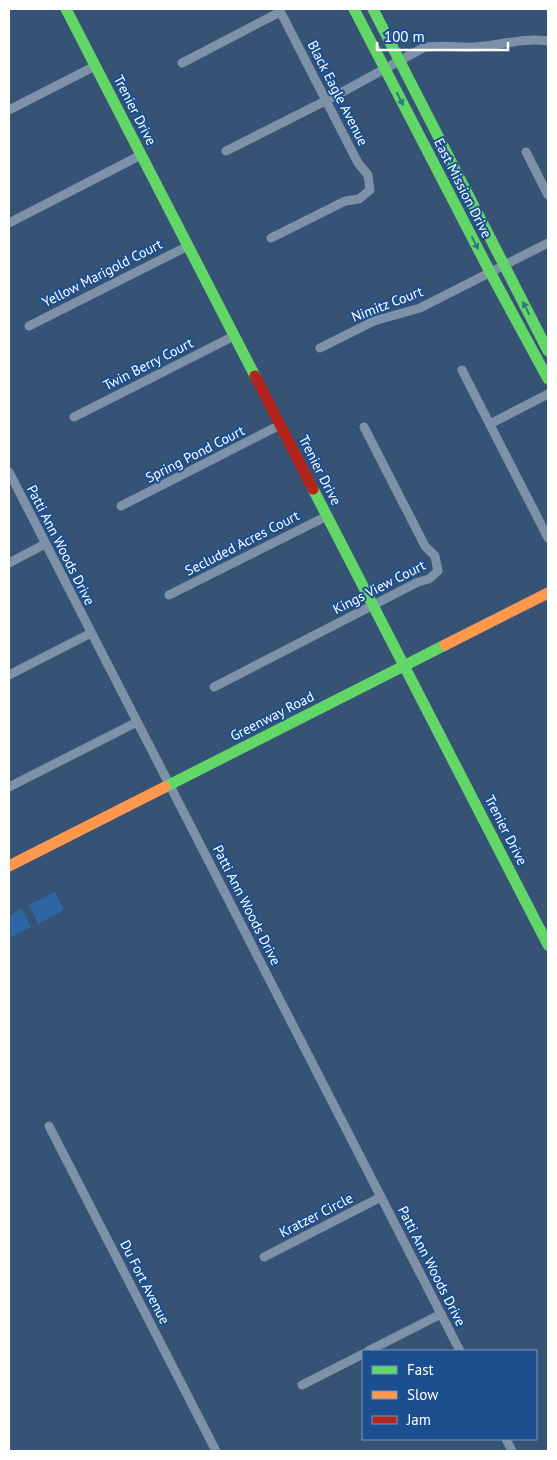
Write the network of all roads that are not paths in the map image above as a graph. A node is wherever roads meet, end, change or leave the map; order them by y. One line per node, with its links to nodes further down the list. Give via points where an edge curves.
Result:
1 (66, 9): 8 (street, Trenier Drive)
2 (354, 9): 9 (street, East Mission Drive)
3 (373, 9): 6 (street, East Mission Drive)
4 (280, 11): 7 (street); 10 (street, Black Eagle Avenue)
5 (548, 41): 6 (street, via 527,40 472,48 432,46)
6 (400, 60): 9 (street); 20 (street, East Mission Drive)
7 (182, 63)
8 (95, 66): 11 (street); 14 (street, Trenier Drive)
9 (385, 70): 10 (street); 21 (street, East Mission Drive, one-way to 21)
10 (326, 100): 12 (street); 17 (street, Black Eagle Avenue, via 358,163 368,175 370,190 359,199 345,201)
11 (9, 110)
12 (226, 151)
13 (526, 152): 15 (street)
14 (141, 155): 16 (street); 19 (street, Trenier Drive)
15 (548, 195)
16 (9, 223)
17 (271, 238)
18 (548, 242): 20 (street, Nimitz Court)
19 (188, 246): 22 (street, Yellow Marigold Court); 23 (street, Trenier Drive)
20 (504, 265): 21 (street, Nimitz Court); 25 (street, East Mission Drive, one-way to 20)
21 (490, 272): 24 (street, Nimitz Court, via 420,308 374,321); 27 (street, East Mission Drive)
22 (29, 326)
23 (234, 336): 29 (street, Twin Berry Court); 31 (street, Trenier Drive)
24 (320, 348)
25 (548, 351)
26 (462, 370): 30 (street)
27 (548, 379)
28 (548, 394): 30 (street)
29 (74, 417)
30 (490, 424): 36 (street)
31 (280, 425): 34 (street, Spring Pond Court); 35 (street, Trenier Drive)
32 (364, 428): 41 (street, Kings View Court, via 425,546 436,556 438,571 430,579)
33 (9, 472): 37 (street, Patti Ann Woods Drive)
34 (121, 506)
35 (327, 516): 40 (street, Secluded Acres Court); 41 (street, Trenier Drive)
36 (548, 538)
37 (45, 544): 38 (street); 42 (street, Patti Ann Woods Drive)
38 (9, 563)
39 (548, 593): 43 (street, Greenway Road)
40 (169, 595)
41 (373, 606): 43 (street, Trenier Drive); 45 (street, Kings View Court)
42 (91, 633): 44 (street); 46 (street, Patti Ann Woods Drive)
43 (405, 666): 47 (street, Greenway Road); 50 (street, Trenier Drive)
44 (9, 675)
45 (214, 687)
46 (137, 722): 47 (street, Patti Ann Woods Drive); 48 (street)
47 (169, 785): 49 (street, Greenway Road); 52 (street, Patti Ann Woods Drive)
48 (9, 787)
49 (9, 866)
50 (548, 945)
51 (49, 1126): 59 (street, Du Fort Avenue)
52 (382, 1197): 53 (street, Kratzer Circle); 54 (street, Patti Ann Woods Drive)
53 (264, 1257)
54 (441, 1314): 55 (street); 56 (street, Patti Ann Woods Drive)
55 (370, 1350)
56 (459, 1350)
57 (362, 1355): 58 (street)
58 (302, 1385)
59 (216, 1451)

